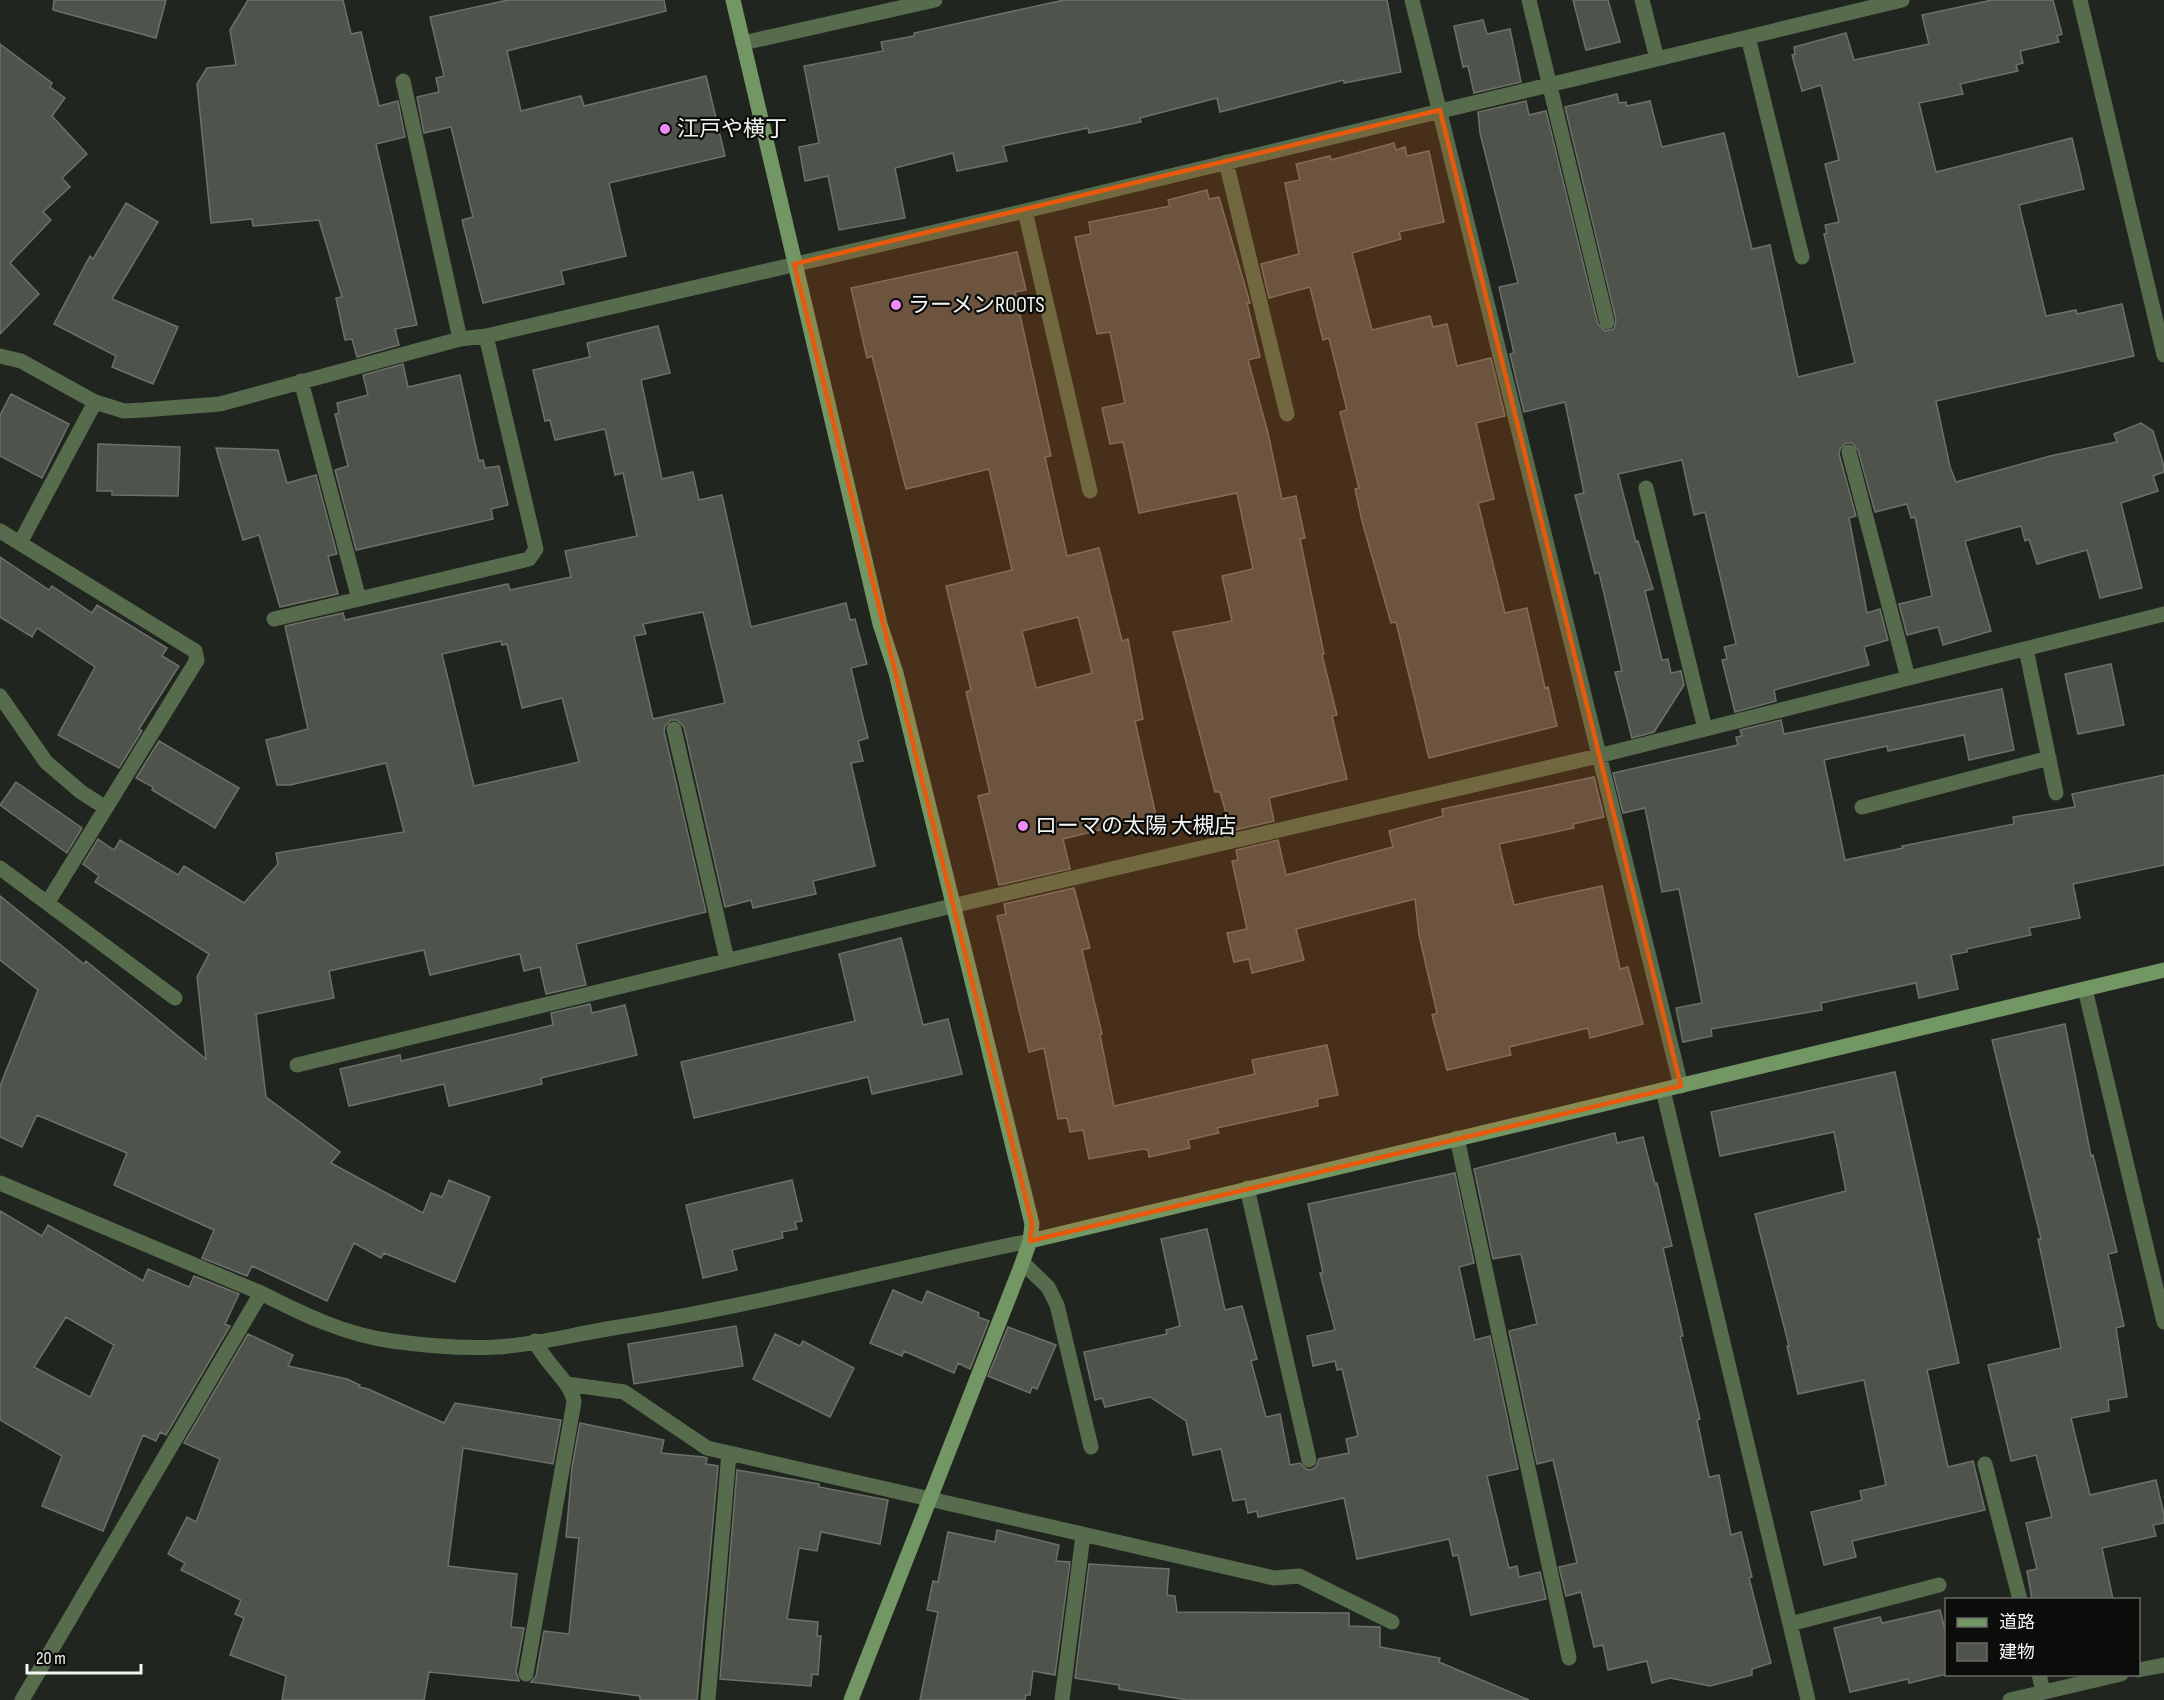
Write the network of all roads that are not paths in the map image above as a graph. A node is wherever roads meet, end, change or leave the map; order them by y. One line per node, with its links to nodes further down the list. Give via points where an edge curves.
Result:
1 (733, 0): 9 (street)
2 (935, 0): 9 (street)
3 (1412, 0): 13 (street)
4 (1529, 0): 12 (street)
5 (1642, 0): 10 (street)
6 (1902, 0): 8 (street)
7 (2080, 0): 21 (street)
8 (1748, 37): 10 (street); 16 (street)
9 (742, 42): 17 (street)
10 (1657, 59): 12 (street)
11 (403, 81): 20 (street)
12 (1549, 84): 13 (street); 18 (street)
13 (1440, 110): 14 (street); 39 (street)
14 (1226, 162): 15 (street); 25 (street)
15 (1025, 211): 17 (street); 28 (street)
16 (1802, 257)
17 (794, 264): 19 (street); 46 (street)
18 (1608, 322)
19 (486, 336): 20 (street); 31 (street, via 536,549 529,559)
20 (460, 339): 23 (street)
21 (2164, 355)
22 (0, 356): 24 (street, via 21,361)
23 (301, 381): 24 (street, via 201,406 124,411); 31 (street)
24 (95, 402): 30 (street)
25 (1287, 414)
26 (1849, 452): 35 (street)
27 (1646, 488): 38 (street)
28 (1090, 491)
29 (0, 531): 30 (street)
30 (20, 543): 43 (street, via 195,651 197,660 192,670)
31 (359, 600): 33 (street)
32 (2164, 614): 34 (street)
33 (274, 619)
34 (2026, 649): 35 (street); 40 (street)
35 (1908, 678): 38 (street)
36 (0, 696): 43 (street, via 46,762)
37 (674, 729): 47 (street)
38 (1705, 729): 39 (street)
39 (1598, 756): 46 (street); 52 (street)
40 (2049, 758): 41 (street); 42 (street)
41 (2056, 793)
42 (1862, 807)
43 (106, 808): 45 (street)
44 (0, 868): 45 (street)
45 (48, 902): 50 (street)
46 (952, 906): 47 (street); 57 (street, via 1031,1210)
47 (727, 960): 51 (street)
48 (2164, 970): 49 (street)
49 (2085, 989): 52 (street); 60 (street)
50 (175, 998)
51 (297, 1065)
52 (1681, 1086): 53 (street)
53 (1663, 1090): 54 (street); 72 (street)
54 (1457, 1138): 56 (street); 73 (street)
55 (0, 1183): 59 (street)
56 (1247, 1188): 57 (street); 65 (street)
57 (1030, 1241): 58 (street); 61 (street, via 710,1311)
58 (1023, 1263): 63 (street, via 1048,1287 1058,1305); 67 (street)
59 (261, 1293): 61 (street, via 360,1335 391,1341 467,1348); 80 (street)
60 (2164, 1322)
61 (535, 1341): 62 (street, via 548,1364)
62 (567, 1384): 64 (street, via 624,1392 707,1448); 76 (street, via 574,1402)
63 (1091, 1448)
64 (729, 1454): 67 (street, via 905,1491); 81 (street)
65 (1310, 1460)
66 (1985, 1464): 70 (street)
67 (930, 1500): 68 (street); 82 (street)
68 (1083, 1535): 71 (street, via 1274,1578 1299,1576); 83 (street)
69 (1939, 1585): 72 (street)
70 (2020, 1598)
71 (1392, 1622)
72 (1790, 1624): 84 (street)
73 (1569, 1658)
74 (2164, 1665): 75 (street)
75 (2140, 1671)
76 (526, 1674)
77 (2039, 1676): 79 (street)
78 (2112, 1676): 79 (street)
79 (2043, 1692): 85 (street)
80 (22, 1700)
81 (708, 1700)
82 (851, 1700)
83 (1062, 1700)
84 (1808, 1700)
85 (2010, 1700)

